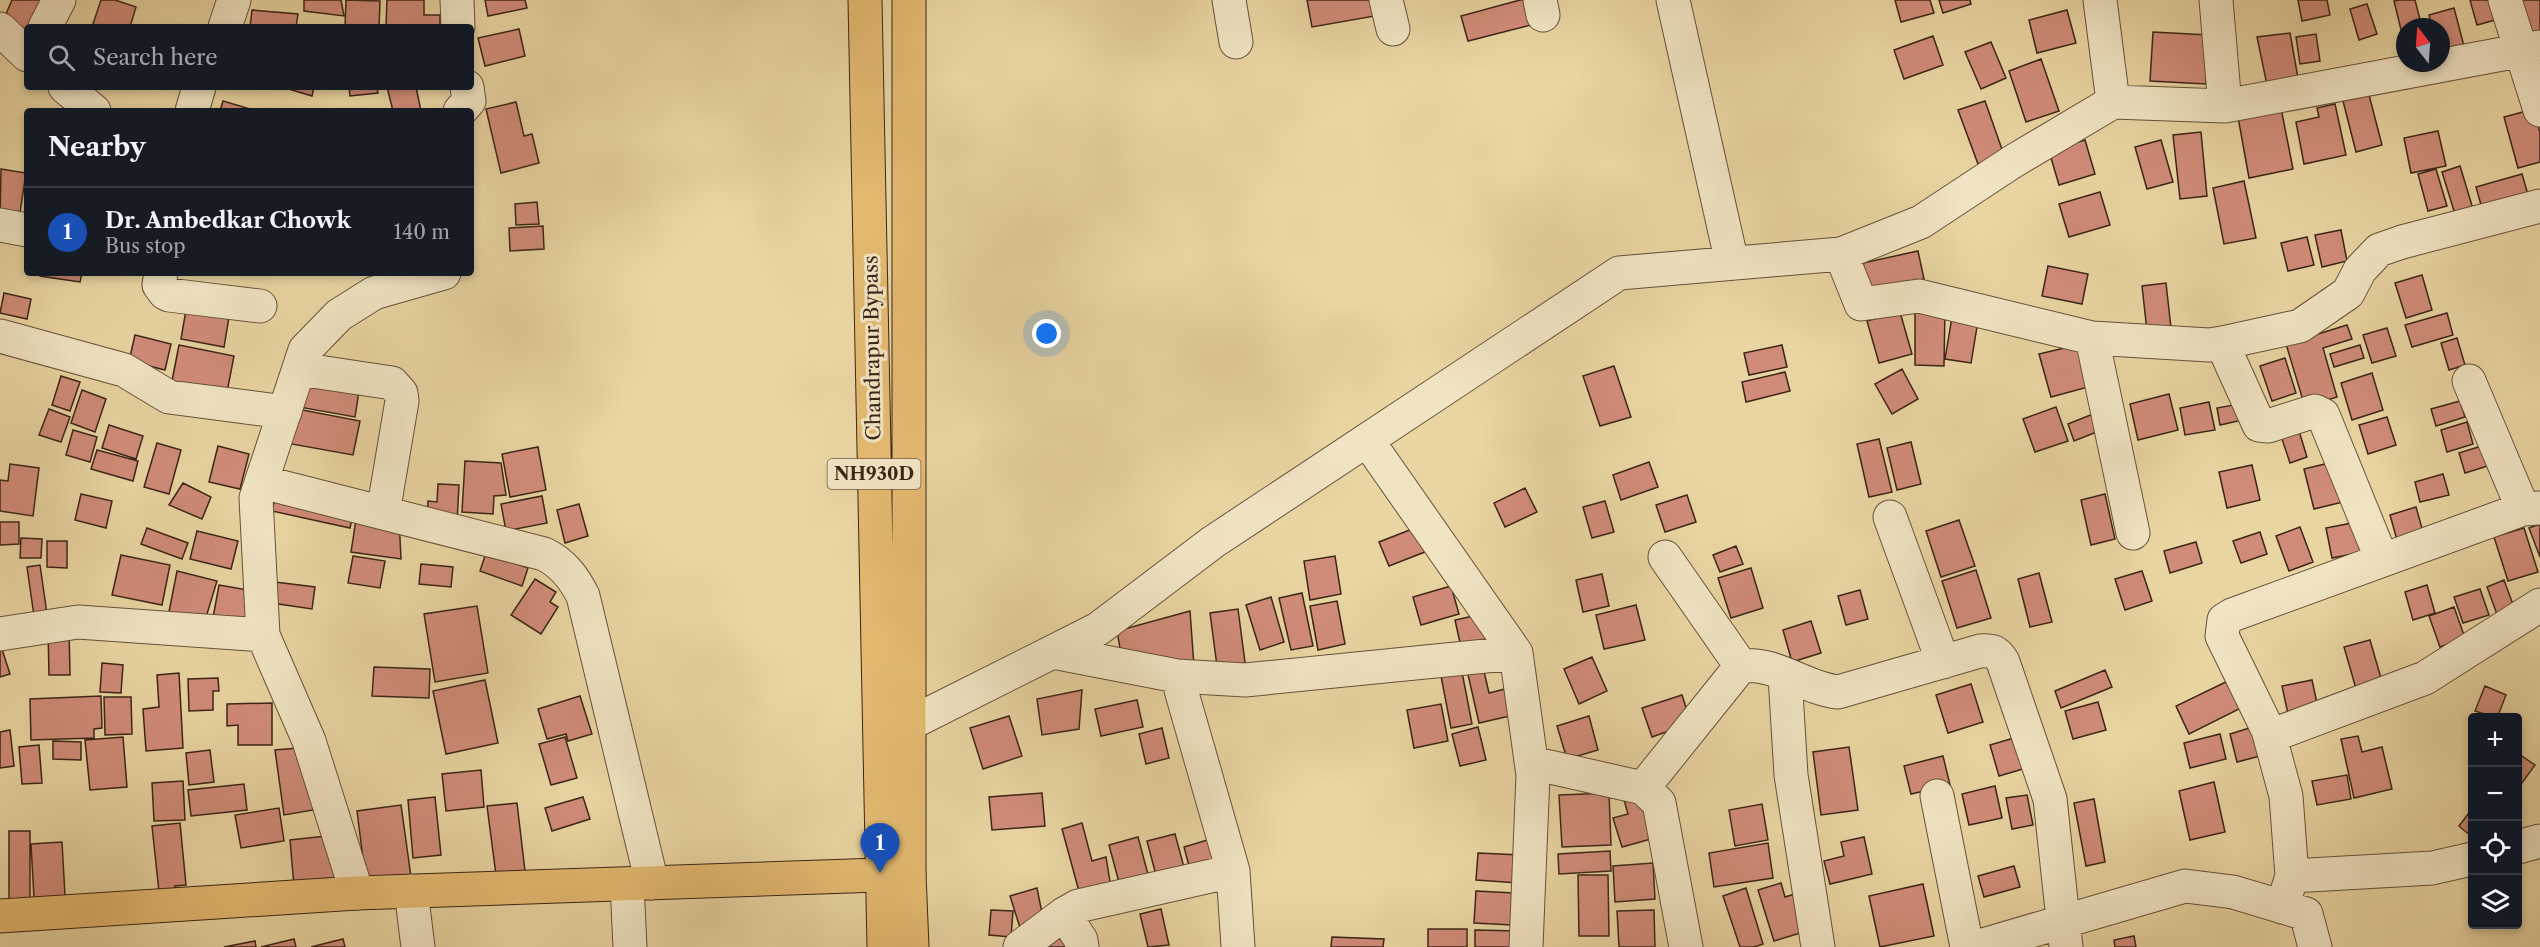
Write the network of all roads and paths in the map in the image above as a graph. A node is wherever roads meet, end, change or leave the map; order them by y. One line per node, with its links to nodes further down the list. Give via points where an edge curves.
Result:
1 (59, 0): 11 (street)
2 (234, 0): 12 (street)
3 (457, 0): 13 (street)
4 (865, 0): 65 (main road, Chandrapur Bypass / NH930D)
5 (909, 0): 56 (main road, Chandrapur Bypass / NH930D)
6 (1229, 0): 14 (street)
7 (1672, 0): 29 (street)
8 (2100, 0): 19 (street)
9 (2216, 0): 20 (street)
10 (2505, 0): 15 (street)
11 (47, 24)
12 (226, 24)
13 (458, 24)
14 (1236, 42)
15 (2531, 49): 20 (street); 24 (street)
16 (69, 90): 21 (street)
17 (198, 90): 22 (street)
18 (467, 90): 23 (street, via 469,101)
19 (2113, 102): 20 (street); 28 (street, via 1921,222)
20 (2225, 106)
21 (90, 108)
22 (193, 108)
23 (463, 108)
24 (2540, 110)
25 (2540, 206): 35 (street, via 2379,250 2360,270 2348,293 2300,326)
26 (0, 225): 27 (street)
27 (24, 229)
28 (1841, 254): 29 (street); 34 (street, via 1861,304 1920,296)
29 (1732, 263): 39 (street, via 1619,273)
30 (160, 276): 32 (street, via 159,285 169,295)
31 (434, 276): 36 (street, via 374,293 339,315 305,350)
32 (260, 306)
33 (0, 336): 38 (street, via 124,370 169,397)
34 (2092, 338): 35 (street); 44 (street)
35 (2222, 343): 46 (street, via 2259,425 2268,426 2315,411 2323,415)
36 (299, 369): 38 (street); 42 (street, via 392,383 401,393)
37 (2469, 381): 41 (street)
38 (285, 412): 40 (street)
39 (1367, 440): 50 (street, via 1213,542 1098,629); 51 (street)
40 (262, 482): 42 (street); 49 (street, via 256,498)
41 (2531, 508): 46 (street)
42 (383, 513): 67 (street, via 544,554 555,559 576,582 583,596)
43 (1890, 517): 52 (street)
44 (2133, 533)
45 (1665, 557): 53 (street)
46 (2382, 560): 57 (street, via 2224,620 2222,636)
47 (2540, 605): 57 (street, via 2425,678)
48 (0, 634): 49 (street, via 78,622)
49 (263, 635): 69 (street, via 309,741)
50 (1053, 652): 54 (street); 56 (street)
51 (1516, 653): 54 (street, via 1245,680); 58 (street)
52 (1943, 662): 55 (street, via 1838,692); 73 (street, via 1992,650 2003,662 2050,798)
53 (1741, 666): 55 (street, via 1753,664); 59 (street)
54 (1177, 676): 64 (street)
55 (1785, 676): 83 (street, via 1792,782)
56 (909, 724): 65 (main road, Chandrapur Bypass / NH930D)
57 (2270, 736): 66 (street, via 2287,802)
58 (1532, 763): 59 (street); 81 (street)
59 (1643, 788): 82 (street, via 1659,803)
60 (1937, 796): 84 (street)
61 (2540, 841): 62 (street)
62 (2522, 846)
63 (2468, 860): 66 (street, via 2432,868)
64 (1233, 871): 71 (street, via 1078,906); 80 (street)
65 (895, 875): 67 (main road); 76 (main road, Chandrapur Bypass / NH930D); 77 (main road, Chandrapur Bypass / NH930D)
66 (2292, 876): 70 (street)
67 (640, 883): 68 (main road); 75 (street)
68 (411, 891): 69 (main road); 74 (street)
69 (357, 893): 72 (main road)
70 (2282, 907): 73 (street, via 2234,892 2185,886); 86 (street, via 2306,914)
71 (1064, 914): 78 (street); 79 (street)
72 (0, 916)
73 (2065, 934): 85 (street)
74 (418, 947)
75 (630, 947)
76 (884, 947)
77 (912, 947)
78 (1020, 947)
79 (1082, 947)
80 (1238, 947)
81 (1526, 947)
82 (1686, 947)
83 (1818, 947)
84 (1967, 947)
85 (1976, 947)
86 (2315, 947)

